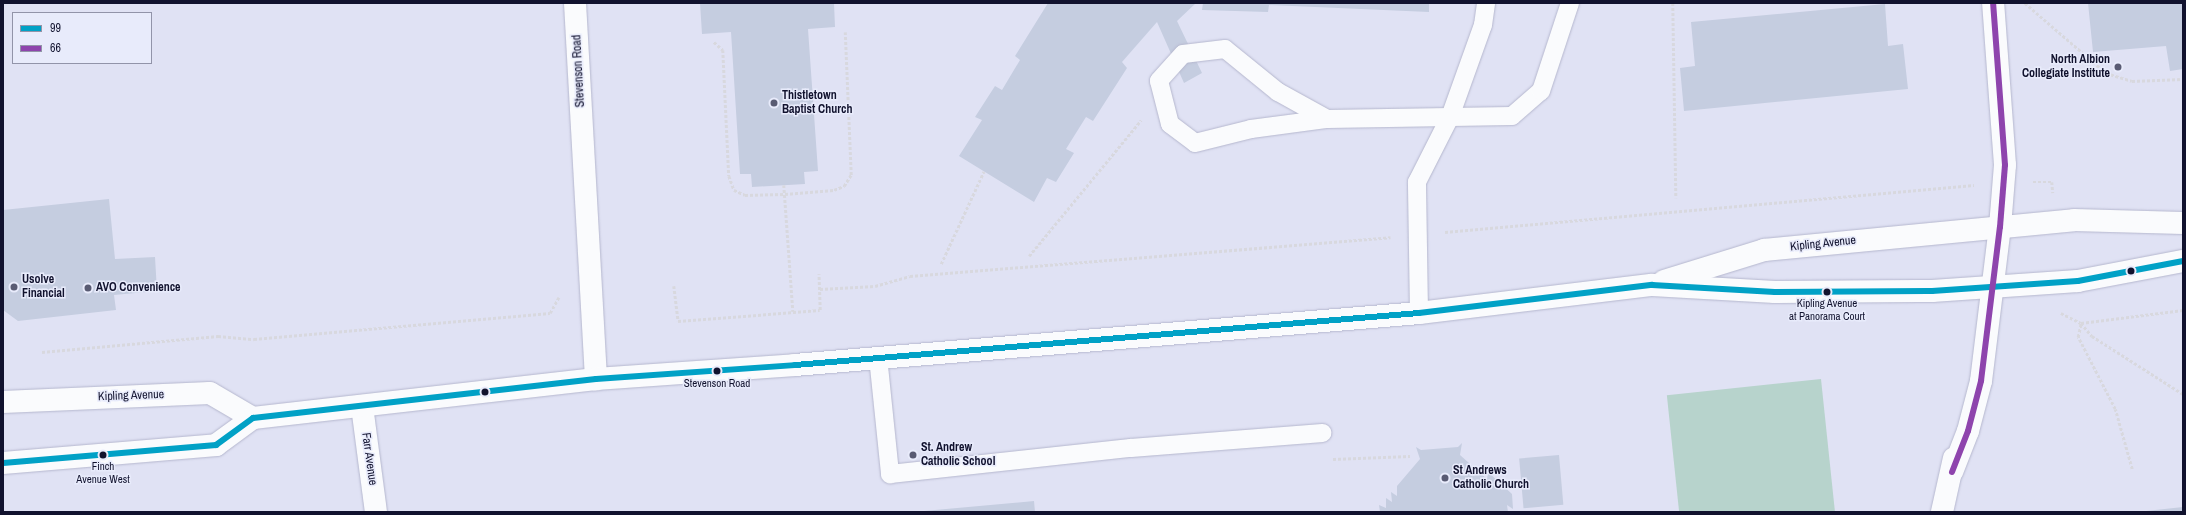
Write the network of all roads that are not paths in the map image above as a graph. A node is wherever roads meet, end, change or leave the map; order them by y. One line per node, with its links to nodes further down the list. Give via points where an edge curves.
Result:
1 (575, 3): 14 (main road, Stevenson Road)
2 (1486, 3): 5 (lane, via 1483,25)
3 (1570, 3): 5 (lane, via 1541,91 1512,116)
4 (1993, 3): 8 (main road, via 2004,144)
5 (1450, 117): 6 (lane); 12 (lane, via 1417,182)
6 (1327, 118): 6 (lane, via 1278,92 1226,49 1183,54 1159,81 1170,124 1195,143 1251,129)
7 (2183, 223): 8 (main road, Kipling Avenue, via 2074,220)
8 (2000, 227): 10 (main road, Kipling Avenue, via 1764,250); 11 (main road)
9 (2183, 261): 11 (main road, Kipling Avenue, via 2078,281)
10 (1652, 285): 11 (main road, Kipling Avenue, via 1775,292 1932,291); 12 (main road, Kipling Avenue)
11 (1993, 287): 21 (main road, via 1985,342 1972,374)
12 (1420, 313): 13 (main road, Kipling Avenue)
13 (878, 357): 14 (main road, Kipling Avenue); 18 (lane, via 890,474 1131,448)
14 (596, 378): 16 (main road, Kipling Avenue)
15 (3, 402): 17 (main road, Kipling Avenue, via 210,393)
16 (362, 406): 17 (main road, Kipling Avenue); 20 (main road, Farr Avenue)
17 (253, 418): 19 (main road, Kipling Avenue, via 216,445)
18 (1322, 433)
19 (3, 463)
20 (376, 512)
21 (1942, 512)

